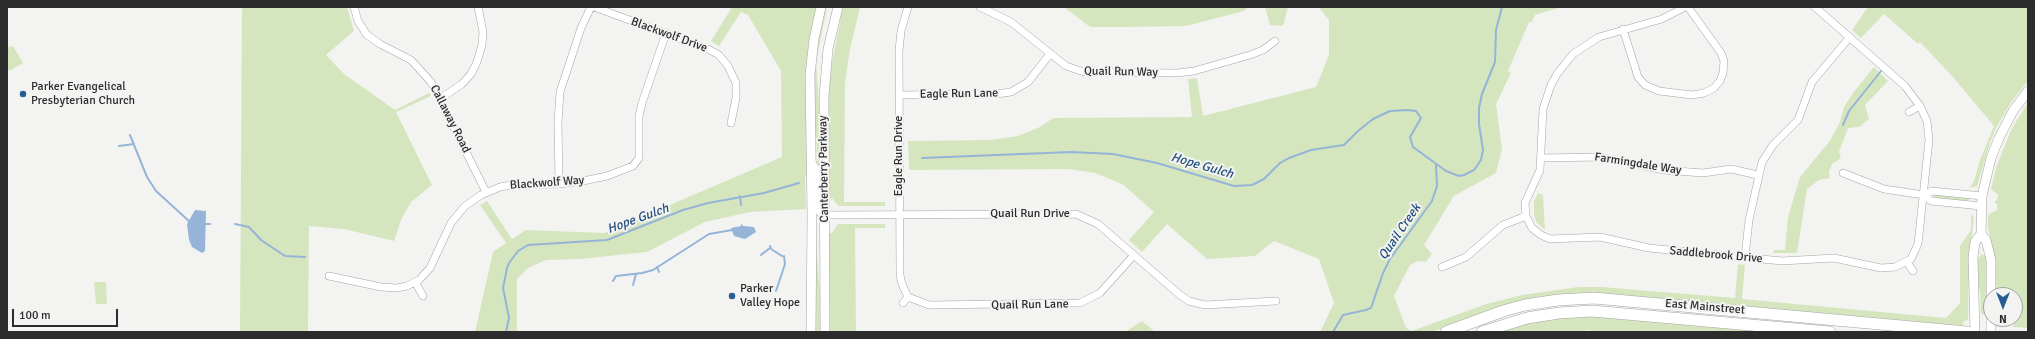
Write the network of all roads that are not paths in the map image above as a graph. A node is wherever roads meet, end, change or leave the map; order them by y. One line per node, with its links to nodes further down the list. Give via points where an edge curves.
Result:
1 (354, 7): 17 (street, Callaway Road, via 358,21 367,35 415,63)
2 (478, 7): 17 (street, via 483,38 477,62 462,84)
3 (593, 7): 11 (street, Blackwolf Drive); 25 (street, via 583,21 560,92)
4 (821, 7): 22 (street, Canterberry Parkway, via 811,63)
5 (838, 7): 30 (street, Canterberry Parkway, via 828,49 824,82)
6 (908, 7): 16 (street, Eagle Run Drive, via 900,37)
7 (980, 7): 14 (street, Quail Run Way, via 1011,22)
8 (1687, 7): 10 (street, via 1662,18); 10 (street, via 1719,50 1724,61 1720,81 1704,94 1659,92 1645,86 1638,77)
9 (1815, 7): 12 (street)
10 (1623, 29): 21 (street, via 1599,37 1579,49 1554,78 1543,109)
11 (666, 33): 20 (street, Blackwolf Drive, via 711,50 725,61 737,89); 25 (street, Blackwolf Way, via 640,109 640,164 607,176)
12 (1850, 37): 18 (street, via 1896,77); 24 (street, via 1812,82 1801,116 1770,150 1762,162)
13 (1275, 41): 14 (street, Quail Run Way, via 1263,50 1243,58 1185,72 1084,72 1066,66)
14 (1050, 54): 16 (street, Eagle Run Lane, via 1028,82 1011,92)
15 (2028, 91): 28 (street, via 2013,111 1999,138 1991,158)
16 (899, 95): 31 (street, Eagle Run Drive)
17 (441, 98): 26 (street, Callaway Road)
18 (1920, 106): 19 (street); 27 (street, via 1927,121 1929,134)
19 (1909, 112)
20 (731, 123)
21 (1541, 158): 24 (street, Farmingdale Way, via 1598,157 1673,171 1703,173 1731,169); 32 (street, via 1536,179 1526,200)
22 (811, 161): 30 (street, via 818,171 819,211); 46 (street, Canterberry Parkway)
23 (1843, 173): 27 (street, via 1884,189)
24 (1758, 175): 35 (street)
25 (559, 184): 26 (street, Blackwolf Way, via 511,185)
26 (486, 192): 40 (street, Blackwolf Way, via 455,217 430,268)
27 (1924, 195): 28 (street, via 1932,191); 29 (street, via 1931,201); 36 (street, via 1918,244)
28 (1982, 196): 29 (street)
29 (1981, 206): 33 (street)
30 (825, 215): 31 (street, Quail Run Drive); 47 (street, Canterberry Parkway)
31 (900, 215): 34 (street, Quail Run Drive, via 1076,214 1098,224); 43 (street, Eagle Run Drive, via 900,275)
32 (1526, 216): 35 (street, Saddlebrook Drive, via 1536,232 1550,239 1600,236 1644,248); 37 (street, via 1503,225 1466,257)
33 (1981, 234): 41 (street, via 1986,240 1991,260); 52 (street, via 1975,242 1973,257)
34 (1134, 255): 43 (street, Quail Run Lane, via 1100,292 1085,302 928,305); 44 (street, Quail Run Drive, via 1180,295 1194,303 1212,305)
35 (1745, 257): 36 (street, Saddlebrook Drive, via 1791,261 1838,258 1886,268)
36 (1907, 262): 38 (street)
37 (1442, 267)
38 (1913, 271)
39 (329, 276): 40 (street, Blackwolf Way, via 391,288)
40 (415, 282): 42 (street)
41 (1991, 287)
42 (423, 296)
43 (908, 297): 45 (street)
44 (1276, 301)
45 (903, 303)
46 (811, 332)
47 (825, 332)
48 (1448, 332): 51 (main road, East Mainstreet, via 1502,311 1526,305 1594,298)
49 (1482, 332): 50 (main road, East Mainstreet, via 1527,318 1592,311)
50 (1830, 332)
51 (1967, 332)
52 (1975, 332)

